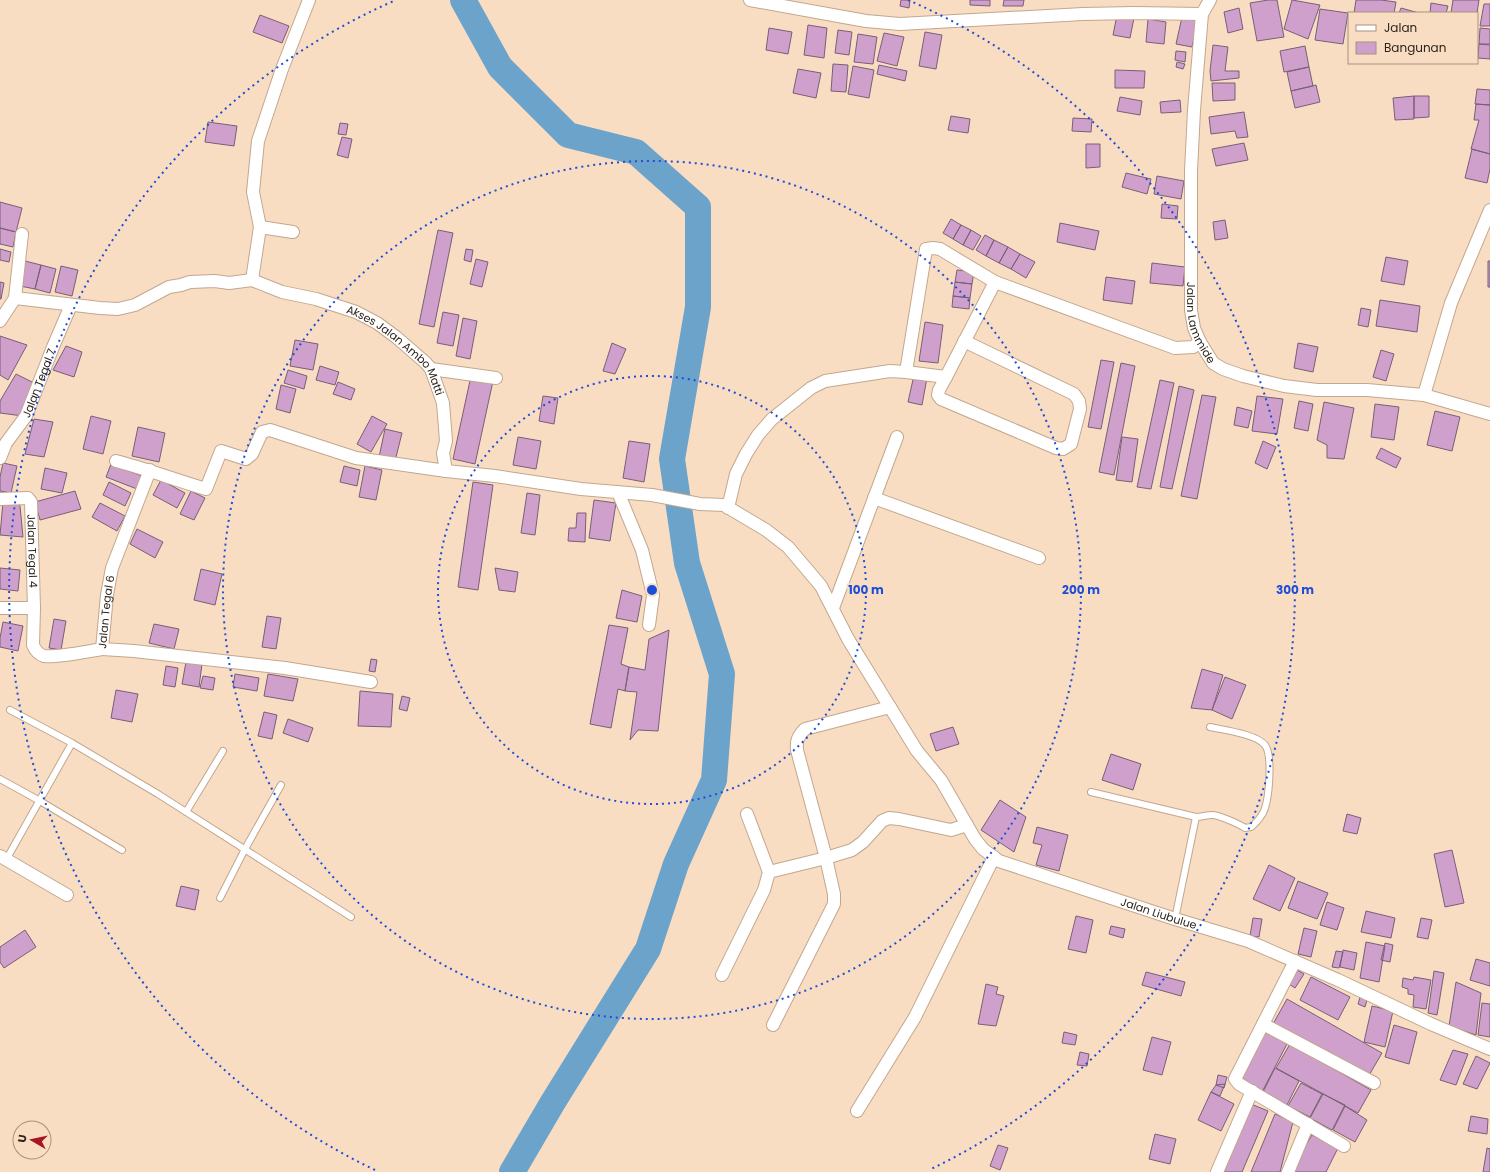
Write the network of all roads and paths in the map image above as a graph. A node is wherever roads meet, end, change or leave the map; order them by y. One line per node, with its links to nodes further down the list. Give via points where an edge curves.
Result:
1 (309, 0): 6 (street, via 282,69 258,142 253,192)
2 (750, 0): 4 (street, via 858,20 900,24 1083,14)
3 (1210, 0): 4 (street, Jalan Lammide)
4 (1202, 14): 15 (street, Jalan Lammide, via 1191,171 1191,310)
5 (1490, 210): 20 (street, via 1451,303)
6 (260, 227): 7 (street); 9 (street)
7 (293, 232)
8 (22, 234): 11 (street)
9 (252, 280): 12 (street, Akses Jalan Ambo Matti, via 229,283 190,282 169,287 135,305 118,309); 16 (street, Akses Jalan Ambo Matti, via 282,292 316,298 356,312 396,337)
10 (994, 282): 14 (street); 15 (street, via 1175,348 1193,347); 17 (street, via 940,249 926,250)
11 (8, 302): 12 (street, Akses Jalan Ambo Matti); 13 (street)
12 (71, 305): 23 (street, Jalan Tegal 7, via 26,416 6,443)
13 (0, 321)
14 (964, 341): 18 (street); 18 (street, via 1074,394 1079,401 1080,409 1071,444 1063,449 1056,448 941,399 938,395 939,390)
15 (1200, 342): 20 (street, Jalan Lammide, via 1213,363 1223,369 1284,386)
16 (431, 369): 19 (street); 26 (street, Akses Jalan Ambo Matti, via 443,403 446,440 443,453)
17 (906, 372): 18 (street); 30 (street, via 890,371 824,381 789,404 758,435 746,454 736,474)
18 (946, 377)
19 (496, 378)
20 (1424, 396): 21 (street, Jalan Lammide)
21 (1490, 414)
22 (897, 437): 28 (street)
23 (0, 458)
24 (116, 461): 25 (street)
25 (150, 470): 26 (street, via 206,489 221,452 246,460 252,454 262,432 270,430 356,458); 36 (street, Jalan Tegal 6, via 112,568)
26 (446, 471): 27 (street, via 581,490)
27 (618, 492): 30 (street, Jalan Liubulue, via 724,505); 35 (street, via 642,550 653,596)
28 (874, 498): 31 (street); 34 (street)
29 (0, 499): 33 (street, Jalan Tegal 4, via 30,500)
30 (728, 508): 34 (street, Jalan Liubulue, via 766,530 788,547 817,581)
31 (1039, 558)
32 (0, 608): 33 (street)
33 (34, 608): 36 (street, Jalan Tegal 6, via 33,645 39,654 50,656)
34 (833, 608): 38 (street, Jalan Liubulue, via 848,639)
35 (649, 626)
36 (102, 649): 37 (street, via 285,668)
37 (371, 682)
38 (890, 706): 50 (street, Jalan Liubulue); 55 (street, via 805,729 796,742)
39 (10, 710): 41 (lane)
40 (1210, 727): 49 (lane, via 1247,735 1264,745 1270,756 1268,789 1263,813 1251,827 1245,828 1219,816)
41 (72, 743): 46 (lane); 47 (lane)
42 (223, 751): 47 (lane)
43 (0, 779): 46 (lane)
44 (281, 785): 51 (lane)
45 (1091, 792): 49 (lane)
46 (40, 801): 52 (lane); 54 (lane)
47 (186, 812): 51 (lane)
48 (747, 814): 56 (street)
49 (1196, 817): 60 (lane)
50 (967, 825): 53 (street, Jalan Liubulue, via 983,849); 55 (street, via 951,830 889,818 882,821 852,850)
51 (244, 849): 58 (lane); 59 (lane)
52 (122, 850)
53 (994, 857): 60 (street, Jalan Liubulue, via 1035,874); 68 (street, via 916,1017)
54 (3, 858): 57 (street)
55 (826, 858): 56 (street); 64 (street, via 834,904)
56 (769, 872): 62 (street, via 764,890)
57 (67, 895)
58 (220, 898)
59 (351, 917)
60 (1176, 919): 61 (street, Jalan Liubulue, via 1248,941)
61 (1294, 961): 63 (street); 65 (street, Jalan Liubulue)
62 (722, 975)
63 (1263, 1024): 66 (street); 67 (street, via 1235,1079)
64 (773, 1026)
65 (1490, 1049)
66 (1374, 1083)
67 (1252, 1091): 69 (street); 71 (street)
68 (857, 1111)
69 (1308, 1124): 70 (street); 72 (street)
70 (1344, 1146)
71 (1217, 1172)
72 (1288, 1172)

